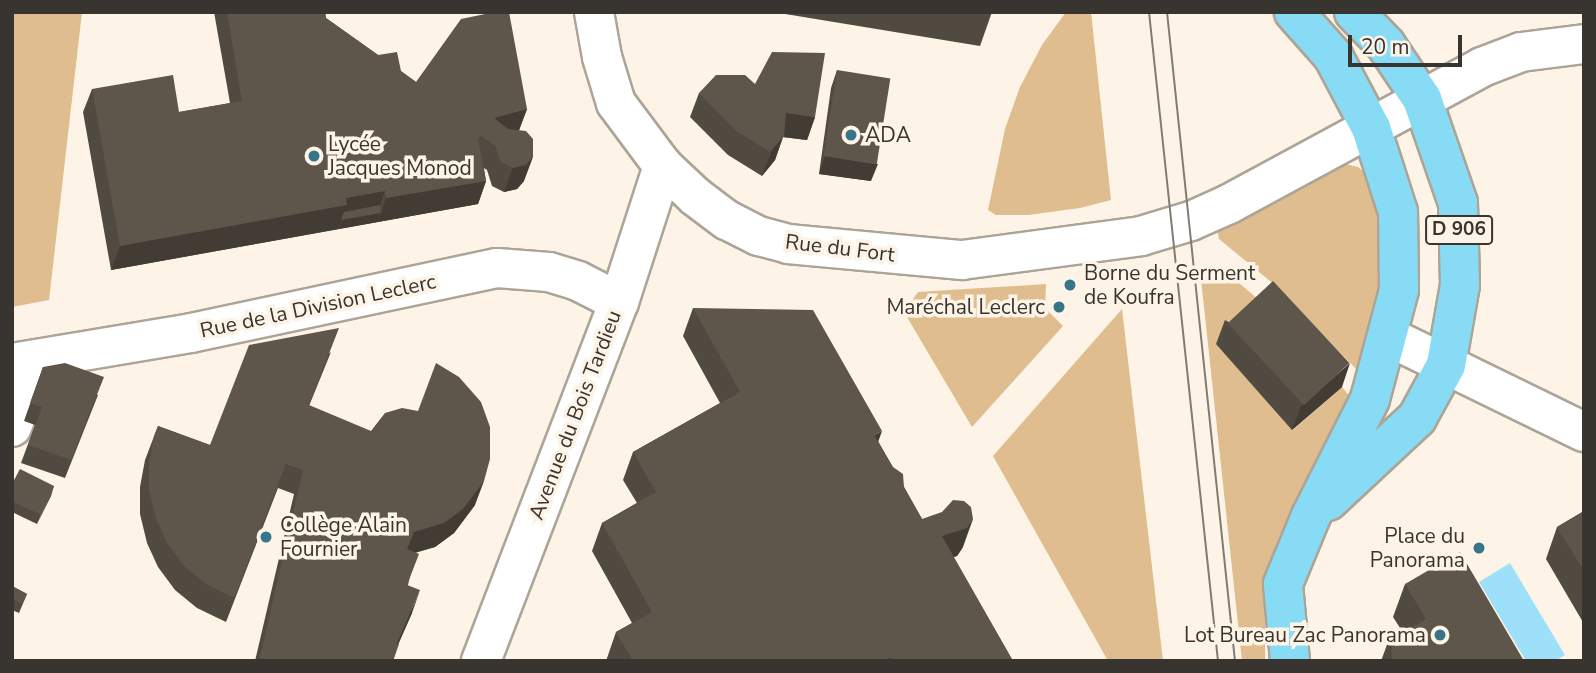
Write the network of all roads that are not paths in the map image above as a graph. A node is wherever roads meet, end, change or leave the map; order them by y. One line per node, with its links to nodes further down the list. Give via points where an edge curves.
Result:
1 (594, 12): 7 (street, Rue du Fort, via 615,103)
2 (1294, 12): 6 (main road, D 906, via 1333,56)
3 (1354, 12): 5 (main road, D 906, via 1386,45)
4 (1584, 44): 5 (street, Rue du Fort, via 1521,52)
5 (1423, 99): 6 (street, Rue du Fort); 11 (main road, D 906, via 1458,203 1460,285)
6 (1371, 128): 7 (street, Rue du Fort, via 1191,221 1141,236 962,260 820,248 760,236 727,220); 9 (main road, D 906, via 1398,212 1399,290)
7 (663, 166): 8 (street, Avenue du Bois Tardieu)
8 (619, 302): 10 (street, Rue de la Division Leclerc, via 550,272 497,268 191,333); 15 (street, Avenue du Bois Tardieu)
9 (1389, 337): 11 (street); 14 (main road, D 906, via 1370,398)
10 (25, 361): 12 (street)
11 (1446, 365): 13 (street); 14 (main road, D 906, via 1410,427)
12 (12, 428)
13 (1584, 432)
14 (1311, 516): 16 (main road, D 906, via 1283,584)
15 (481, 661)
16 (1290, 661)

